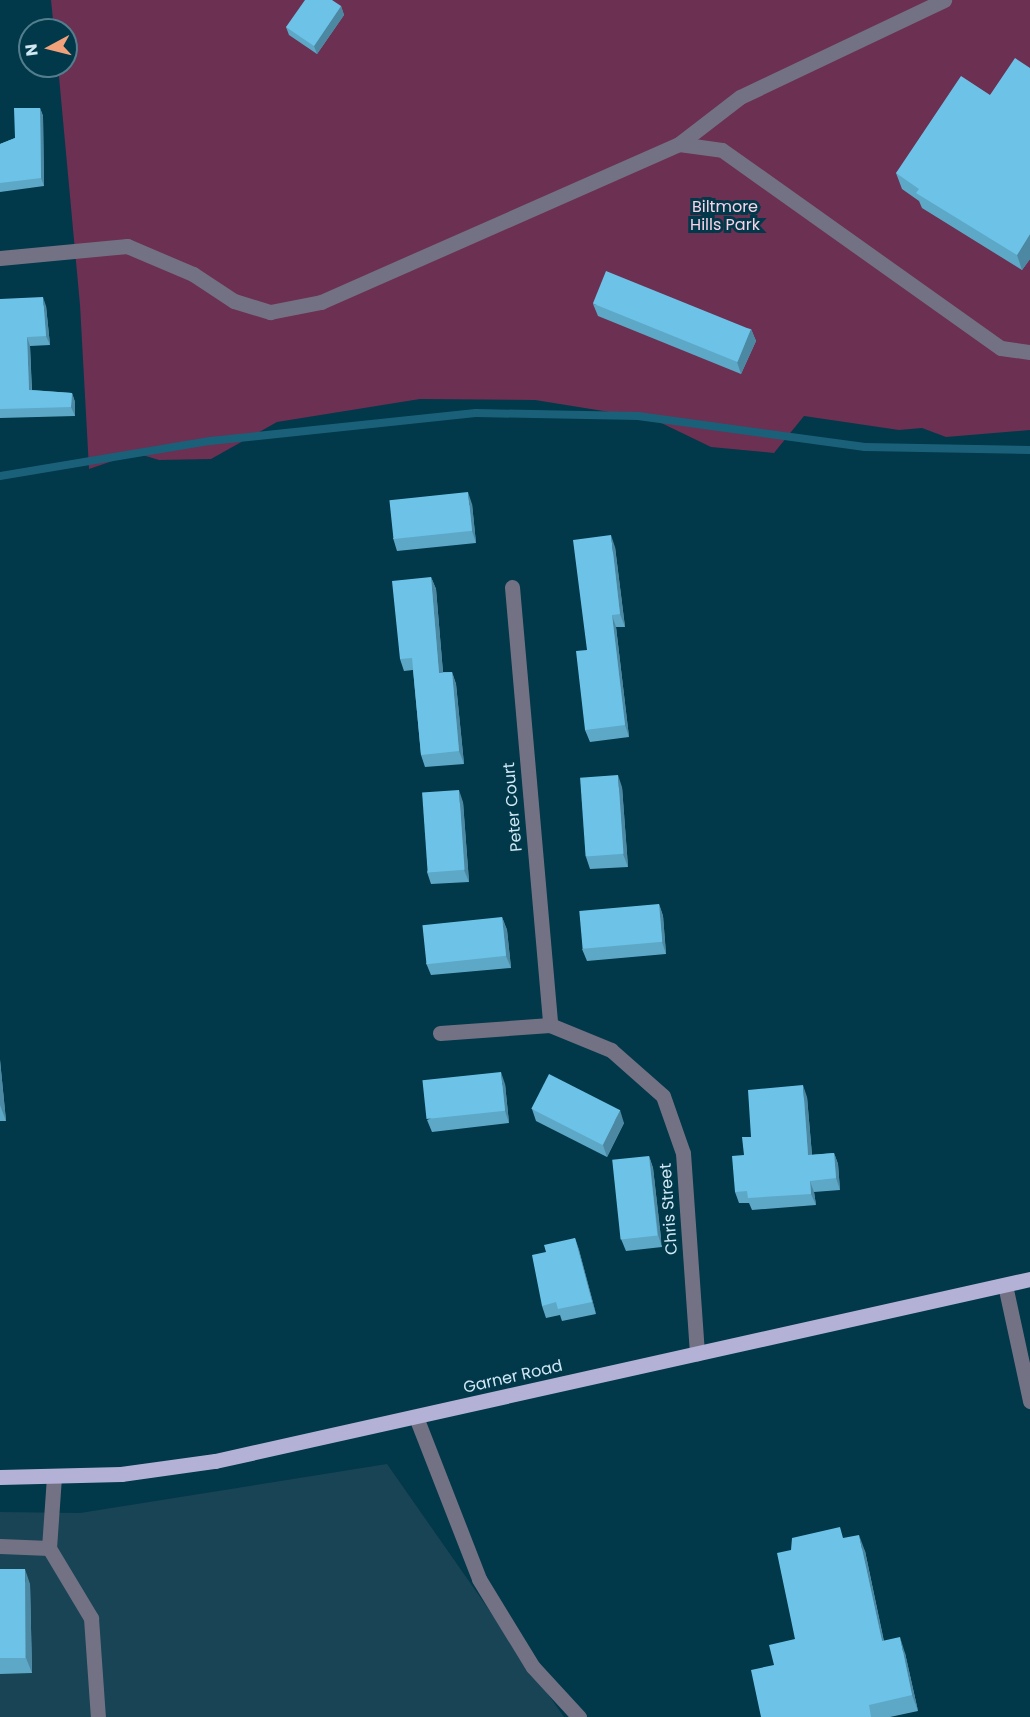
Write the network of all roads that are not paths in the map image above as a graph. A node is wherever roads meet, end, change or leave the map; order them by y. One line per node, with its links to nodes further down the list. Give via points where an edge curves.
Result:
1 (944, 0): 2 (street, via 740,97)
2 (679, 144): 3 (street, via 321,302 270,312 234,301 193,274 127,246); 4 (street, via 722,150 1002,348)
3 (0, 258)
4 (1030, 352)
5 (512, 586): 6 (street, Peter Court)
6 (550, 1025): 7 (street, Chris Street); 10 (street, Chris Street, via 611,1050 663,1096 683,1153)
7 (440, 1033)
8 (1030, 1280): 9 (main road, Garner Road)
9 (1005, 1285): 10 (main road, Garner Road); 11 (street)
10 (697, 1354): 12 (main road, Garner Road)
11 (1030, 1401)
12 (416, 1417): 14 (main road, Garner Road, via 215,1461); 18 (street, via 479,1579 533,1667)
13 (0, 1477): 14 (main road, Garner Road)
14 (54, 1477): 16 (street)
15 (0, 1546): 16 (street)
16 (50, 1548): 17 (street, via 91,1618)
17 (98, 1717)
18 (579, 1717)

